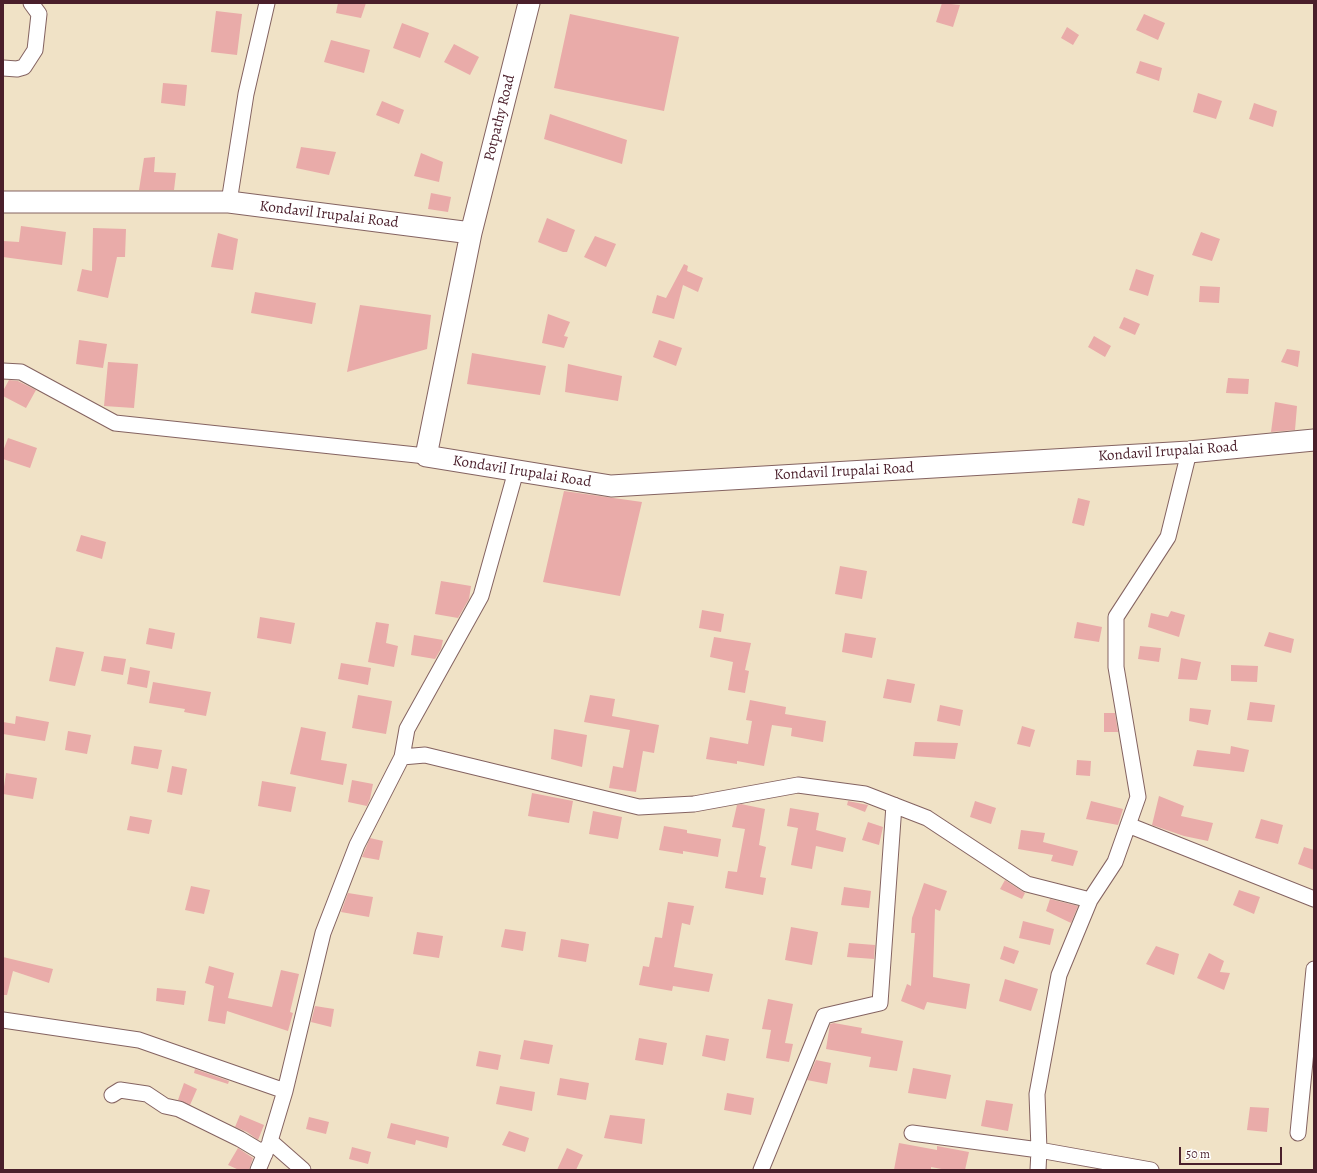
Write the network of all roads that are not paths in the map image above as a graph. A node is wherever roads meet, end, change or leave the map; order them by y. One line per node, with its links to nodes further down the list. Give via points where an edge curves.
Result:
1 (31, 3): 4 (street, via 38,14 35,50 24,66 17,69)
2 (268, 3): 6 (street, via 246,94)
3 (529, 3): 7 (street, Potpathy Road)
4 (3, 68)
5 (3, 202): 6 (street, Kondavil Irupalai Road)
6 (229, 202): 7 (street, Kondavil Irupalai Road)
7 (471, 233): 11 (street)
8 (3, 371): 11 (street, via 21,372 115,423)
9 (1314, 440): 10 (street, Kondavil Irupalai Road)
10 (1189, 452): 12 (street, Kondavil Irupalai Road, via 611,486); 15 (street, via 1168,537 1116,617 1116,666 1138,797)
11 (426, 456): 12 (street, Kondavil Irupalai Road)
12 (516, 471): 13 (street, via 481,596 407,729)
13 (402, 757): 14 (street, via 425,755 639,807 694,804 798,785 865,794); 20 (street, via 357,845 323,932)
14 (894, 805): 17 (street, via 927,818 1027,884); 28 (street, via 880,1003 824,1016)
15 (1128, 825): 16 (street); 17 (street, via 1115,862)
16 (1314, 899)
17 (1090, 900): 25 (street, via 1059,975 1037,1094)
18 (1314, 969): 23 (street)
19 (3, 1020): 20 (street, via 139,1040)
20 (285, 1091): 24 (street)
21 (112, 1095): 24 (street, via 120,1090 147,1094 166,1106 180,1109 234,1136)
22 (912, 1133): 25 (street)
23 (1298, 1133)
24 (267, 1147): 26 (street); 27 (street)
25 (1039, 1150): 29 (street); 30 (street)
26 (258, 1170)
27 (303, 1170)
28 (761, 1170)
29 (1038, 1170)
30 (1151, 1170)

